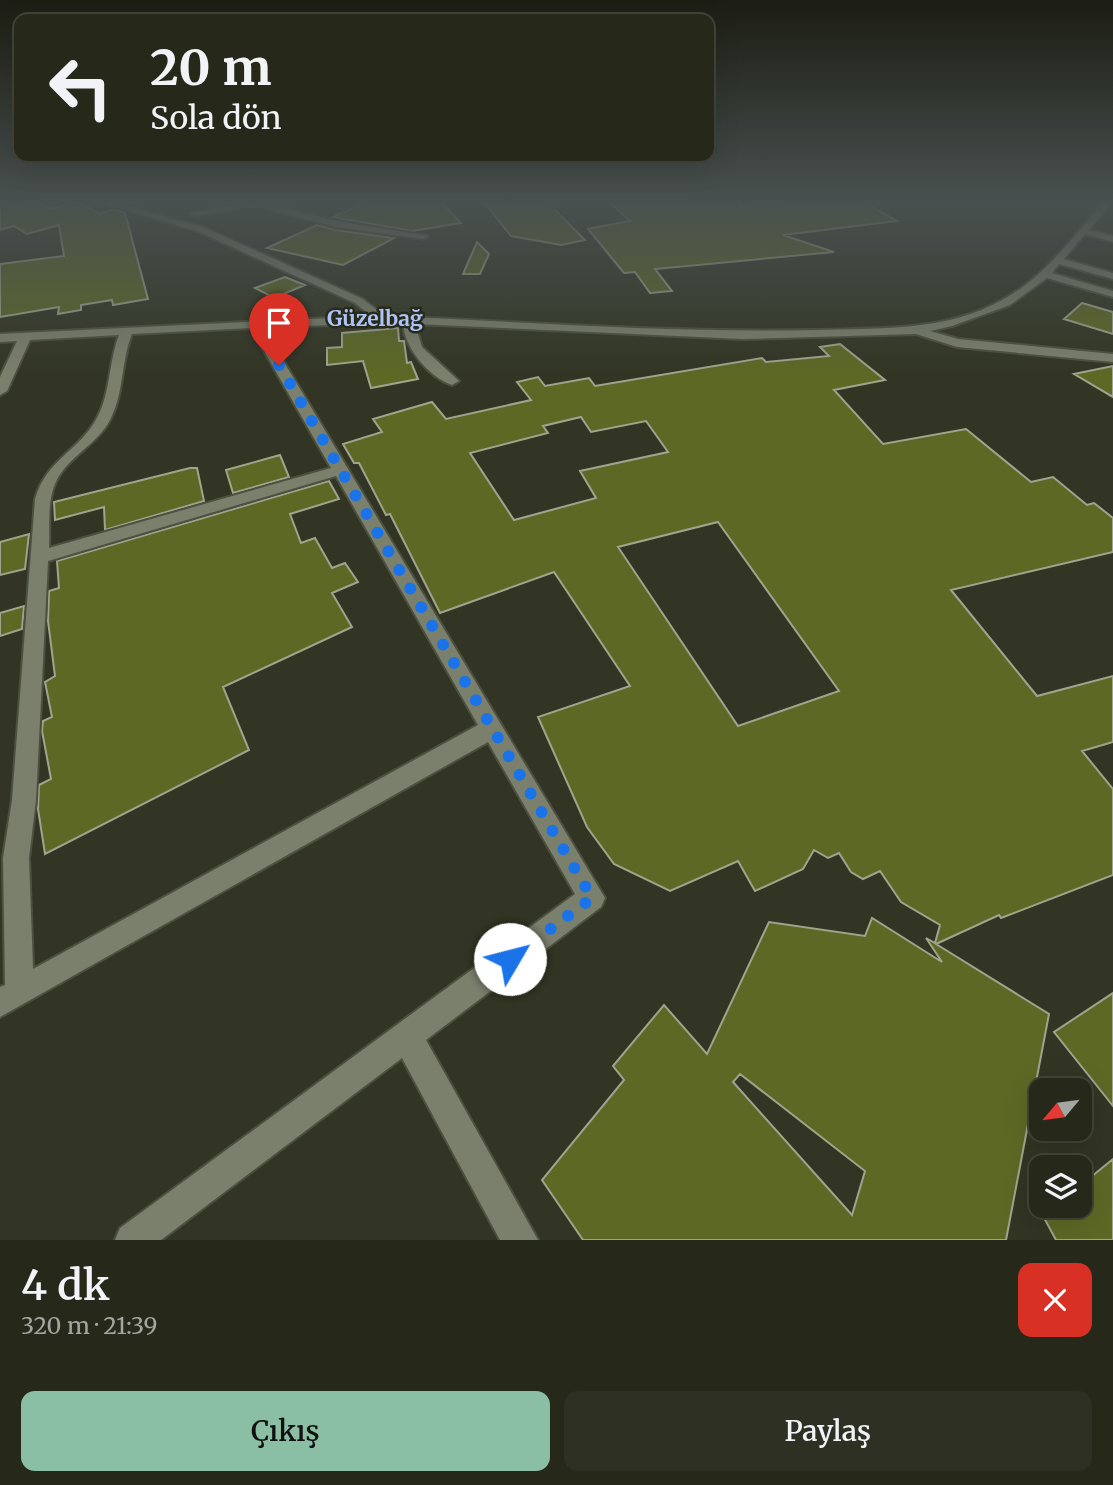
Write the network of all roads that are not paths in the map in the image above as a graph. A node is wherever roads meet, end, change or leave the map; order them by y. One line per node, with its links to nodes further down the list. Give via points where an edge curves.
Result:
1 (266, 259): 6 (street, via 359,301)
2 (1057, 260): 3 (street); 4 (street)
3 (1045, 274): 5 (street); 10 (street, via 985,313)
4 (1113, 276)
5 (1113, 294)
6 (382, 319): 7 (street); 8 (street)
7 (409, 322): 10 (street, via 743,335); 14 (street, via 408,330 425,360)
8 (255, 324): 9 (street); 16 (street)
9 (127, 331): 11 (street); 17 (street, via 119,347 106,415 50,478 43,499)
10 (915, 331): 13 (street, via 957,343)
11 (25, 337): 12 (street); 15 (street)
12 (0, 338)
13 (1113, 358)
14 (452, 381)
15 (0, 391)
16 (340, 470): 17 (street); 18 (street)
17 (40, 557): 19 (street)
18 (492, 728): 19 (street); 20 (street, via 592,898)
19 (9, 998)
20 (407, 1035): 21 (street); 22 (street)
21 (132, 1240)
22 (521, 1240)

